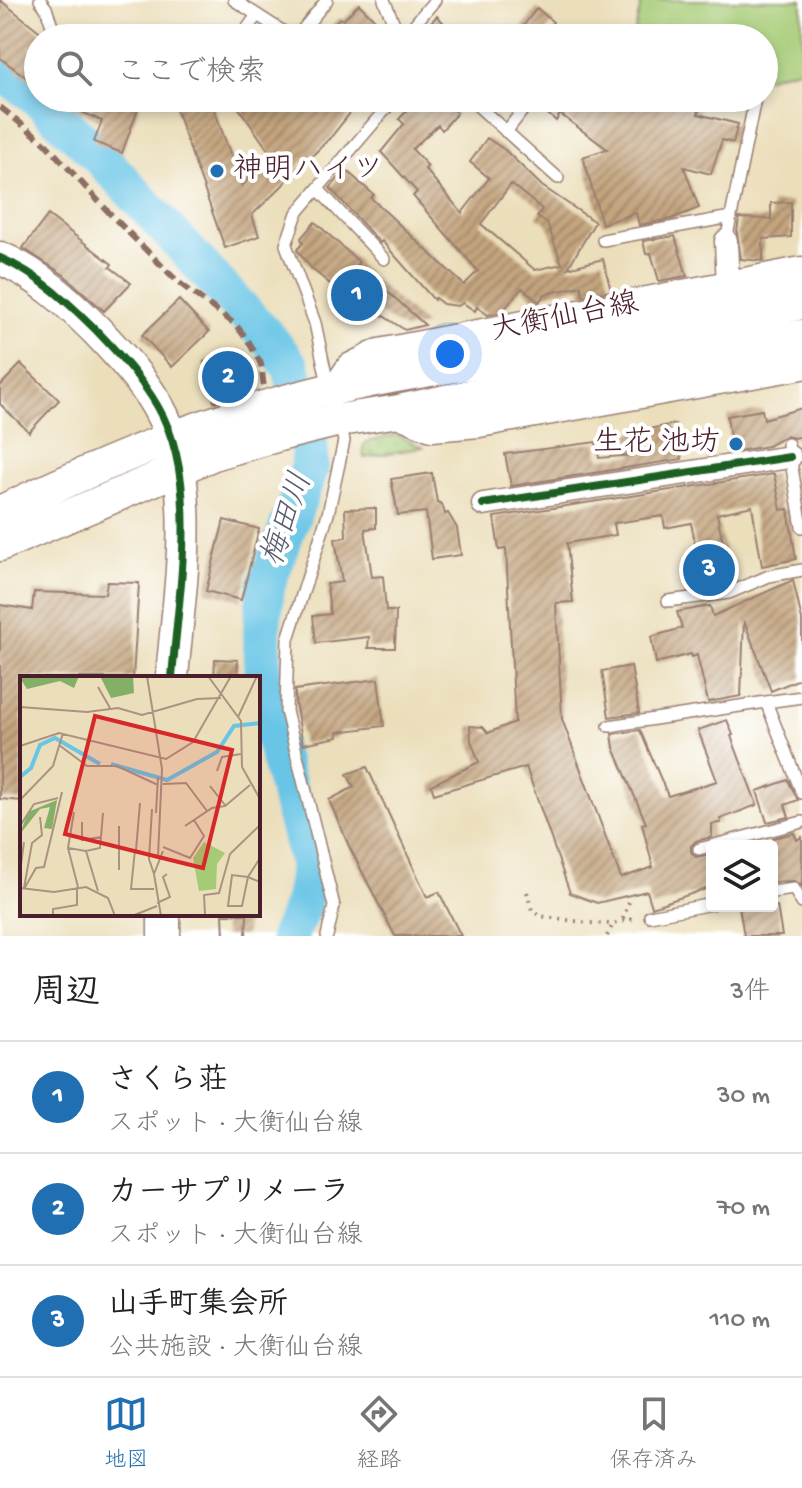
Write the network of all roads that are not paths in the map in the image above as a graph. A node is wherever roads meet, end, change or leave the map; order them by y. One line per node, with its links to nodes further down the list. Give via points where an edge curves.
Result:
1 (40, 0): 7 (lane)
2 (234, 0): 6 (lane)
3 (327, 0): 10 (lane)
4 (384, 0): 11 (lane)
5 (435, 0): 12 (lane)
6 (257, 15): 8 (lane); 9 (lane)
7 (51, 24)
8 (250, 24)
9 (272, 24)
10 (307, 24)
11 (394, 24)
12 (415, 24)
13 (383, 112): 19 (lane)
14 (484, 112): 17 (lane)
15 (521, 112): 17 (lane)
16 (752, 112): 20 (lane)
17 (506, 132): 18 (lane)
18 (558, 178)
19 (318, 189): 24 (lane); 29 (lane, via 297,213 286,245 315,323)
20 (731, 217): 21 (lane); 22 (lane)
21 (603, 240)
22 (726, 241): 26 (street)
23 (0, 258): 33 (main road, via 46,284 123,357 158,407)
24 (384, 259)
25 (802, 273): 26 (main road, 大衡仙台線)
26 (728, 287): 27 (main road, via 730,295); 29 (main road, 大衡仙台線, via 380,355 352,369)
27 (800, 308): 29 (main road, 大衡仙台線); 30 (main road, 大衡仙台線)
28 (802, 363): 30 (main road, 大衡仙台線, via 479,421 432,425)
29 (328, 390): 31 (main road, 大衡仙台線)
30 (399, 411): 32 (main road, 大衡仙台線)
31 (276, 419): 32 (main road, 大衡仙台線); 33 (main road, 大衡仙台線, via 216,453)
32 (332, 422): 52 (lane, via 344,441 328,514 288,639 286,711 334,906)
33 (175, 453): 36 (main road, 大衡仙台線); 38 (main road, 大衡仙台線); 41 (main road, via 185,509)
34 (793, 455): 35 (street); 37 (lane)
35 (483, 504)
36 (0, 512)
37 (802, 527)
38 (0, 545)
39 (802, 570): 40 (lane, via 769,576 729,593)
40 (668, 601)
41 (172, 676)
42 (802, 697): 43 (lane)
43 (766, 702): 44 (lane); 45 (lane)
44 (609, 726)
45 (802, 793)
46 (802, 822): 47 (lane)
47 (699, 849)
48 (778, 891): 49 (lane, via 794,889)
49 (802, 903)
50 (706, 905): 51 (lane)
51 (650, 916)
52 (327, 936)

